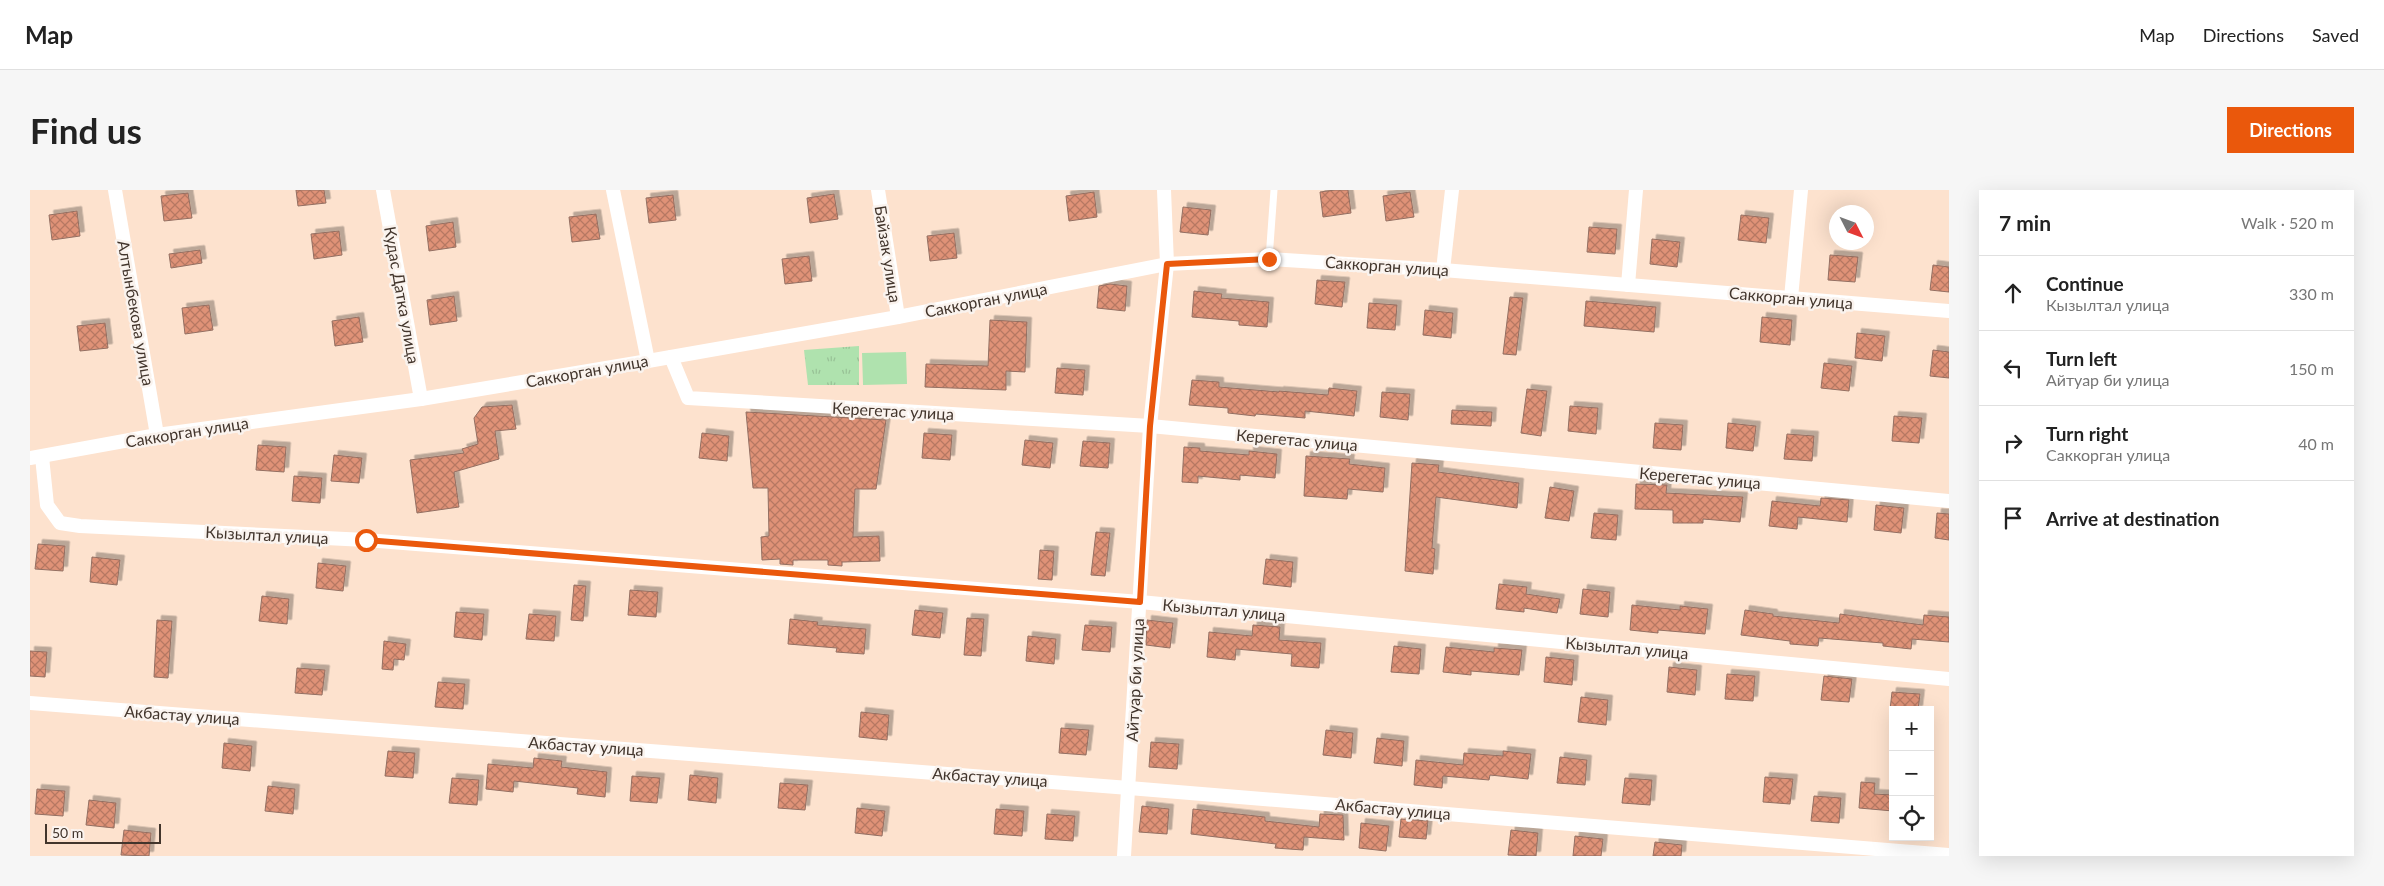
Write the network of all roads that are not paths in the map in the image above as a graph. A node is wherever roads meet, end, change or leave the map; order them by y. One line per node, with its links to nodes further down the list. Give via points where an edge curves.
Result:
1 (115, 190): 21 (street, Алтынбекова улица)
2 (383, 190): 19 (street, Кудас Датка улица)
3 (613, 190): 18 (street)
4 (878, 190): 16 (street, Байзак улица)
5 (1164, 190): 11 (street, Айтуар би улица)
6 (1274, 190): 10 (lane)
7 (1452, 190): 12 (street)
8 (1636, 190): 13 (street)
9 (1801, 190): 14 (street)
10 (1269, 259): 11 (street, Саккорган улица); 12 (street, Саккорган улица)
11 (1167, 264): 16 (street, Саккорган улица); 20 (street, Айтуар би улица)
12 (1443, 270): 13 (street, Саккорган улица)
13 (1628, 285): 14 (street, Саккорган улица)
14 (1791, 298): 15 (street, Саккорган улица)
15 (1949, 310)
16 (898, 317): 17 (street, Саккорган улица)
17 (671, 357): 18 (street, Саккорган улица); 20 (street, Керегетас улица, via 688,398)
18 (648, 361): 19 (street, Саккорган улица)
19 (421, 399): 21 (street, Саккорган улица)
20 (1150, 426): 23 (street, Керегетас улица); 24 (street, Айтуар би улица)
21 (157, 435): 22 (street, Саккорган улица)
22 (36, 457): 24 (street, Кызылтал улица, via 47,505 60,522 80,526 366,540)
23 (1949, 501)
24 (1140, 602): 25 (street, Кызылтал улица); 27 (street, Айтуар би улица)
25 (1949, 679)
26 (30, 703): 27 (street, Акбастау улица)
27 (1129, 788): 28 (street, Акбастау улица); 29 (street, Айтуар би улица)
28 (1949, 855)
29 (1124, 856)

